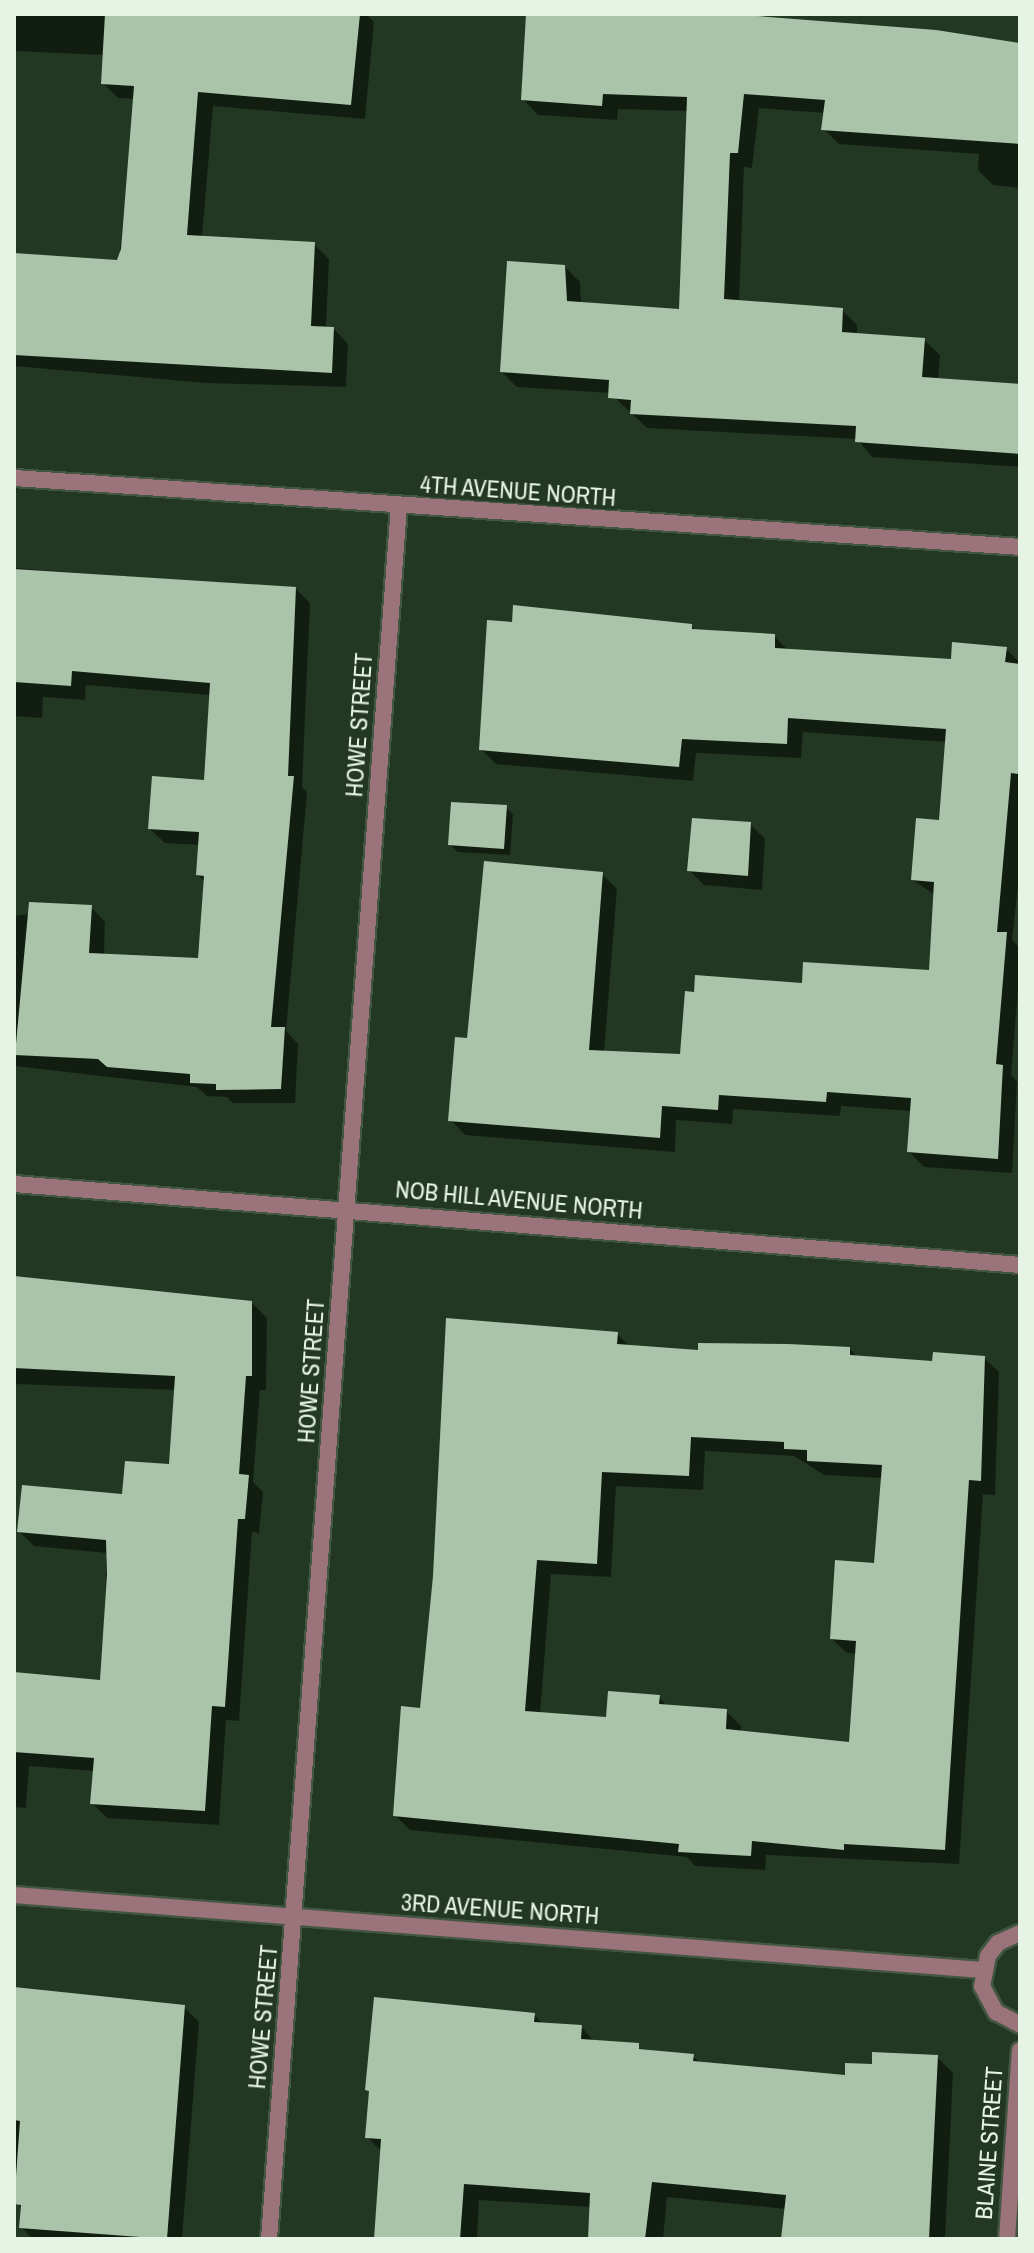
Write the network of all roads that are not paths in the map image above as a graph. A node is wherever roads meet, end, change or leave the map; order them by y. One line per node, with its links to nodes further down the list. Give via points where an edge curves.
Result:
1 (14, 478): 2 (street, 4TH AVENUE NORTH)
2 (399, 507): 3 (street, 4TH AVENUE NORTH); 5 (street, HOWE STREET)
3 (1020, 547)
4 (14, 1184): 5 (street, NOB HILL AVENUE NORTH)
5 (347, 1209): 6 (street, NOB HILL AVENUE NORTH); 8 (street, HOWE STREET)
6 (1020, 1265)
7 (14, 1895): 8 (street, 3RD AVENUE NORTH)
8 (295, 1918): 10 (street, 3RD AVENUE NORTH); 13 (street, HOWE STREET)
9 (1020, 1933): 10 (street, via 998,1943)
10 (982, 1970): 11 (street, via 987,2000 996,2012)
11 (1020, 2025)
12 (1020, 2050): 14 (street, BLAINE STREET)
13 (269, 2239)
14 (1007, 2239)

